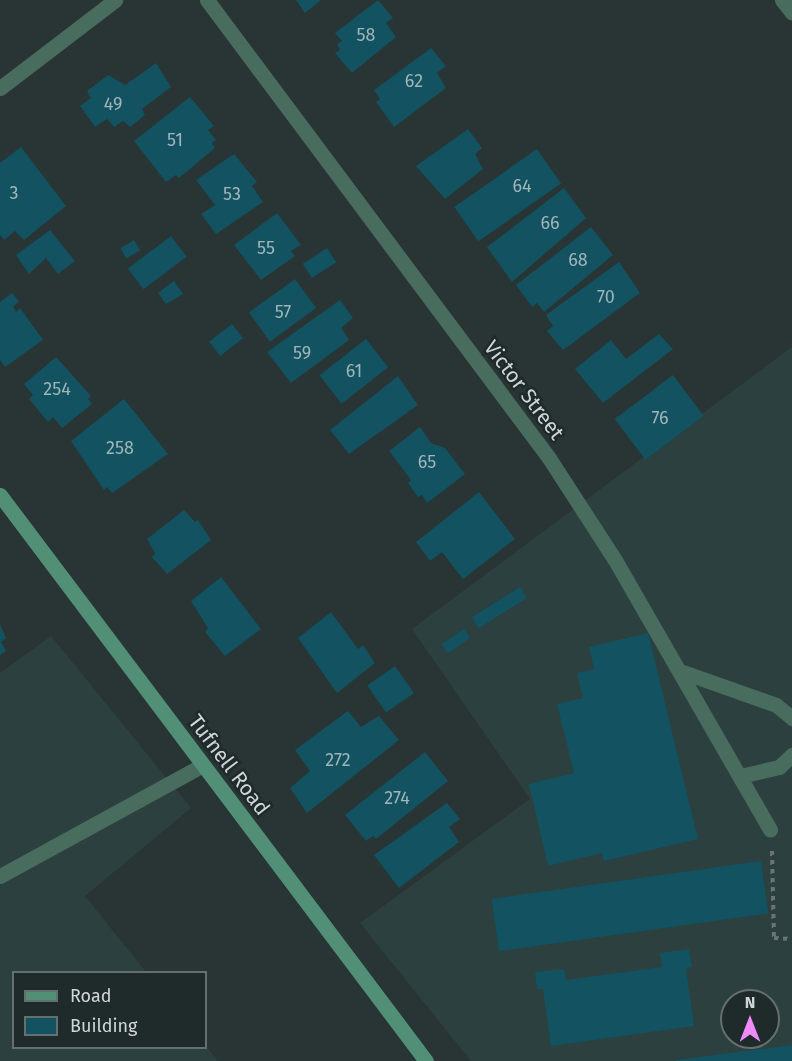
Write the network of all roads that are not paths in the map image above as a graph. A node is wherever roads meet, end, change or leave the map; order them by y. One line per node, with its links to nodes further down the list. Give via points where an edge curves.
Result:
1 (115, 0): 5 (street)
2 (207, 0): 7 (street, Victor Street, via 549,458)
3 (782, 0): 4 (street)
4 (792, 13)
5 (0, 88)
6 (0, 495): 10 (street, Tufnell Road)
7 (683, 672): 8 (street, via 776,705); 11 (street, Victor Street)
8 (792, 718)
9 (792, 755): 11 (street, via 779,767)
10 (203, 765): 13 (street); 14 (street, Tufnell Road)
11 (740, 776): 12 (street, Victor Street)
12 (770, 830)
13 (0, 876)
14 (426, 1061)

